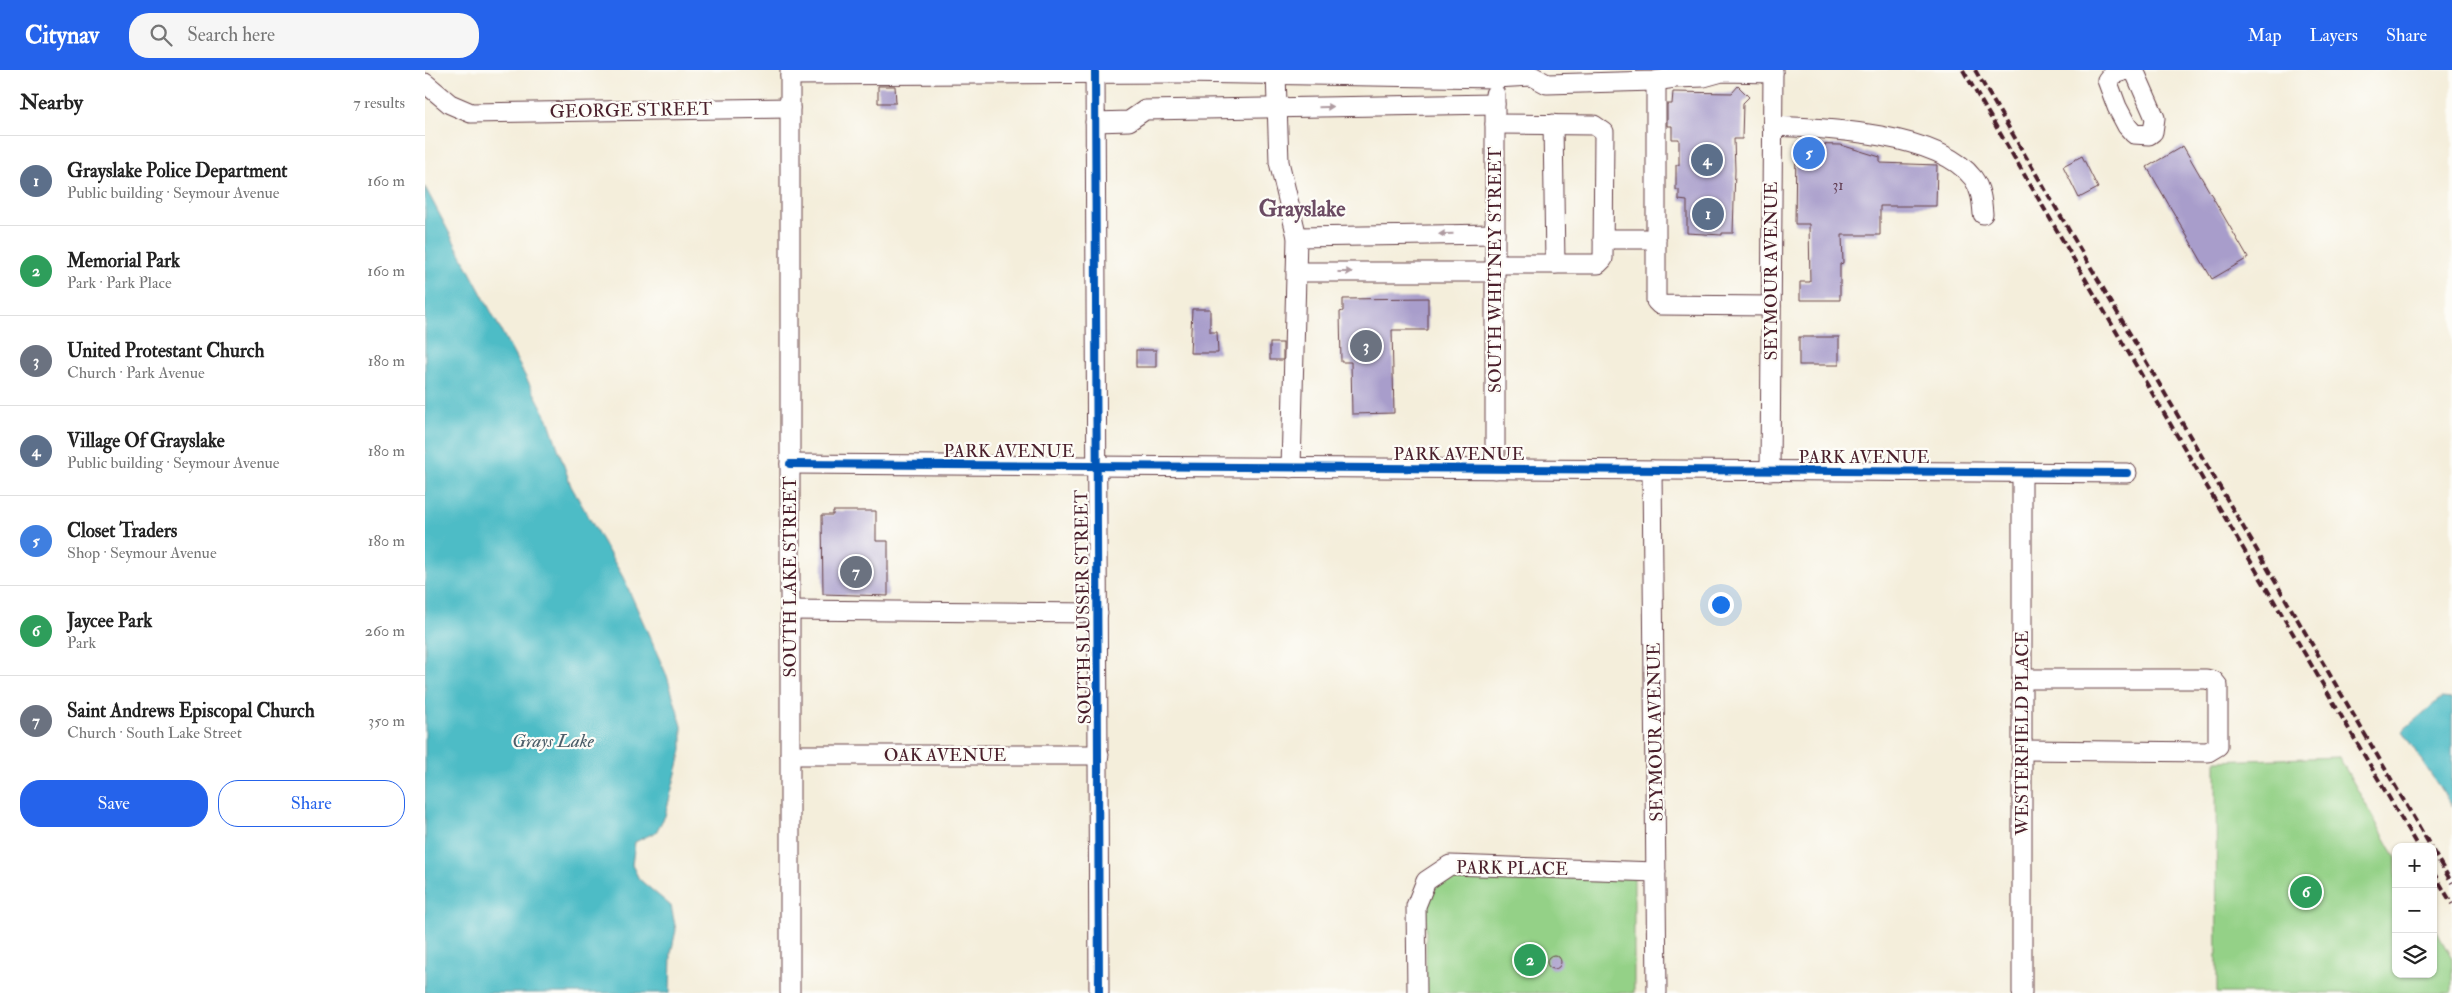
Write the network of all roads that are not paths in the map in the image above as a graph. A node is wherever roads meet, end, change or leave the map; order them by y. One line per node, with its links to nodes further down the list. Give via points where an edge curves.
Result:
1 (2127, 70): 2 (street, via 2111,75 2107,80 2127,126 2134,134 2149,136 2153,132 2155,118)
2 (2135, 70)
3 (1180, 71): 8 (street); 9 (street)
4 (1773, 71): 11 (street, via 1722,72); 19 (street, SEYMOUR AVENUE)
5 (790, 72): 6 (street); 14 (street, SOUTH LAKE STREET)
6 (1023, 72): 7 (street)
7 (1049, 72): 8 (street)
8 (1095, 72): 16 (street, SOUTH SLUSSER STREET)
9 (1276, 74): 10 (street); 15 (street)
10 (1495, 74): 11 (street, via 1532,76 1547,84); 13 (street, SOUTH WHITNEY STREET)
11 (1657, 81): 24 (street)
12 (425, 82): 14 (street, GEORGE STREET, via 450,104 471,113)
13 (1495, 104): 15 (street, one-way to 13); 17 (street, SOUTH WHITNEY STREET)
14 (790, 108): 29 (street, SOUTH LAKE STREET)
15 (1277, 108): 16 (street, via 1145,110 1129,120); 22 (street, via 1279,162)
16 (1095, 122): 30 (street, SOUTH SLUSSER STREET)
17 (1495, 124): 18 (street); 21 (street, SOUTH WHITNEY STREET)
18 (1553, 124): 23 (street, via 1594,125 1604,132); 25 (street)
19 (1772, 126): 20 (street, via 1873,134 1949,156 1974,178 1981,193); 28 (street, SEYMOUR AVENUE)
20 (1983, 214)
21 (1495, 234): 22 (street, one-way to 22); 26 (street, SOUTH WHITNEY STREET)
22 (1297, 237): 27 (street)
23 (1603, 239): 24 (street); 25 (street, via 1603,259 1598,264)
24 (1656, 239): 28 (street, via 1656,301 1660,305)
25 (1555, 264): 26 (street)
26 (1495, 268): 27 (street, one-way to 26); 32 (street, SOUTH WHITNEY STREET)
27 (1296, 272): 31 (street)
28 (1771, 306): 34 (street, SEYMOUR AVENUE)
29 (790, 464): 30 (street, PARK AVENUE); 37 (street, SOUTH LAKE STREET)
30 (1096, 466): 31 (street, PARK AVENUE); 38 (street, SOUTH SLUSSER STREET)
31 (1291, 468): 32 (street, PARK AVENUE)
32 (1495, 469): 33 (street, PARK AVENUE)
33 (1652, 470): 34 (street, PARK AVENUE); 43 (street, SEYMOUR AVENUE)
34 (1770, 471): 35 (street, PARK AVENUE)
35 (2022, 473): 36 (street, PARK AVENUE); 39 (street, WESTERFIELD PLACE)
36 (2127, 473)
37 (790, 610): 38 (street); 41 (street, SOUTH LAKE STREET)
38 (1098, 613): 42 (street, SOUTH SLUSSER STREET)
39 (2022, 679): 40 (street, WESTERFIELD PLACE); 40 (street, via 2206,679 2218,686 2218,746 2208,752)
40 (2022, 750): 48 (street, WESTERFIELD PLACE)
41 (790, 755): 42 (street, OAK AVENUE); 44 (street, SOUTH LAKE STREET)
42 (1099, 755): 45 (street, SOUTH SLUSSER STREET)
43 (1656, 872): 46 (street, PARK PLACE, via 1450,865 1426,881 1416,906); 47 (street, SEYMOUR AVENUE)
44 (790, 993)
45 (1099, 993)
46 (1417, 993)
47 (1657, 993)
48 (2022, 993)

